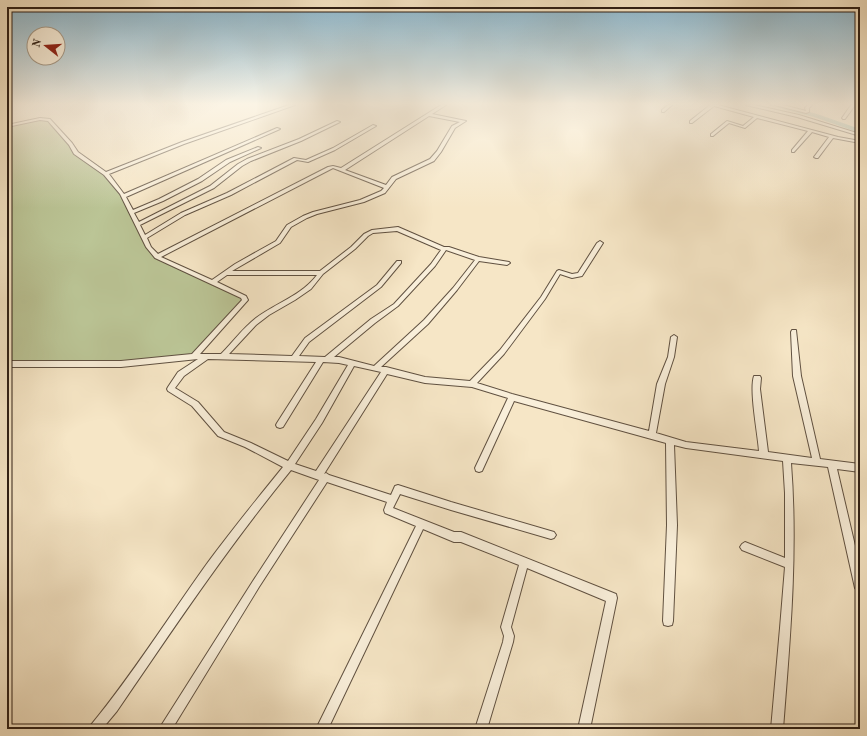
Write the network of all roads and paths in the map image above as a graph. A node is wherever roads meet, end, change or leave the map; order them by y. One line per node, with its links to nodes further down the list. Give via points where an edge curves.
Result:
1 (67, 139): 16 (street, via 76,153)
2 (191, 139): 16 (street)
3 (254, 139): 18 (street)
4 (301, 139): 20 (street, via 248,160 212,187)
5 (351, 139): 21 (street, via 306,160 296,159 184,214)
6 (390, 139): 15 (street)
7 (446, 139): 17 (street, via 432,160 394,178)
8 (803, 139): 13 (street)
9 (830, 139): 14 (street)
10 (848, 139): 11 (street)
11 (860, 142)
12 (259, 148): 19 (street, via 228,161 200,180)
13 (793, 150)
14 (816, 158)
15 (341, 170): 17 (street); 24 (street, via 333,167 325,170)
16 (106, 174): 18 (street)
17 (387, 187): 28 (street, via 383,192 362,201 305,217 289,226 278,242)
18 (123, 196): 19 (street)
19 (132, 212): 20 (street)
20 (138, 224): 21 (street)
21 (145, 237): 24 (street)
22 (600, 243): 43 (street, via 580,275 572,276 559,272 543,298 502,352)
23 (444, 249): 25 (street); 29 (street, via 398,229 372,232); 37 (street, via 434,264 396,305)
24 (157, 257): 30 (street)
25 (478, 259): 27 (street); 40 (street, via 426,322)
26 (399, 262): 36 (street, via 379,286 307,340)
27 (507, 263)
28 (227, 273): 29 (street); 30 (street)
29 (321, 273): 35 (street, via 314,282 259,319)
30 (212, 283): 33 (street, via 244,297 245,300)
31 (794, 332): 50 (street, via 797,376)
32 (674, 337): 46 (street, via 671,357 661,384)
33 (194, 356): 34 (street); 39 (street, via 121,364)
34 (206, 357): 35 (street); 52 (street, via 181,374 171,388 195,404 221,434)
35 (223, 357): 36 (street)
36 (294, 359): 37 (street)
37 (324, 360): 38 (street); 45 (street)
38 (352, 363): 40 (street); 52 (street, via 319,421)
39 (7, 364)
40 (376, 368): 41 (street)
41 (386, 370): 43 (street, via 425,380); 55 (street)
42 (757, 378): 48 (street)
43 (472, 384): 44 (street)
44 (512, 397): 46 (street); 53 (street)
45 (280, 425)
46 (652, 435): 47 (street)
47 (670, 440): 48 (street, via 686,445); 63 (street, via 672,525)
48 (764, 456): 49 (street)
49 (787, 459): 50 (street); 61 (street, via 790,484)
50 (817, 463): 51 (street)
51 (832, 465): 54 (street); 62 (street)
52 (289, 466): 55 (street); 64 (street, via 210,568)
53 (479, 468)
54 (860, 468)
55 (322, 476): 56 (street); 65 (street)
56 (393, 500): 57 (street, via 388,510); 58 (street, via 398,489)
57 (421, 524): 60 (street, via 454,537 461,537); 66 (street)
58 (551, 535)
59 (745, 547): 61 (street)
60 (524, 563): 67 (street, via 506,627 508,642); 68 (street, via 612,598)
61 (789, 564): 69 (street)
62 (860, 588)
63 (668, 621)
64 (95, 729)
65 (165, 729)
66 (322, 729)
67 (480, 729)
68 (584, 729)
69 (777, 729)

